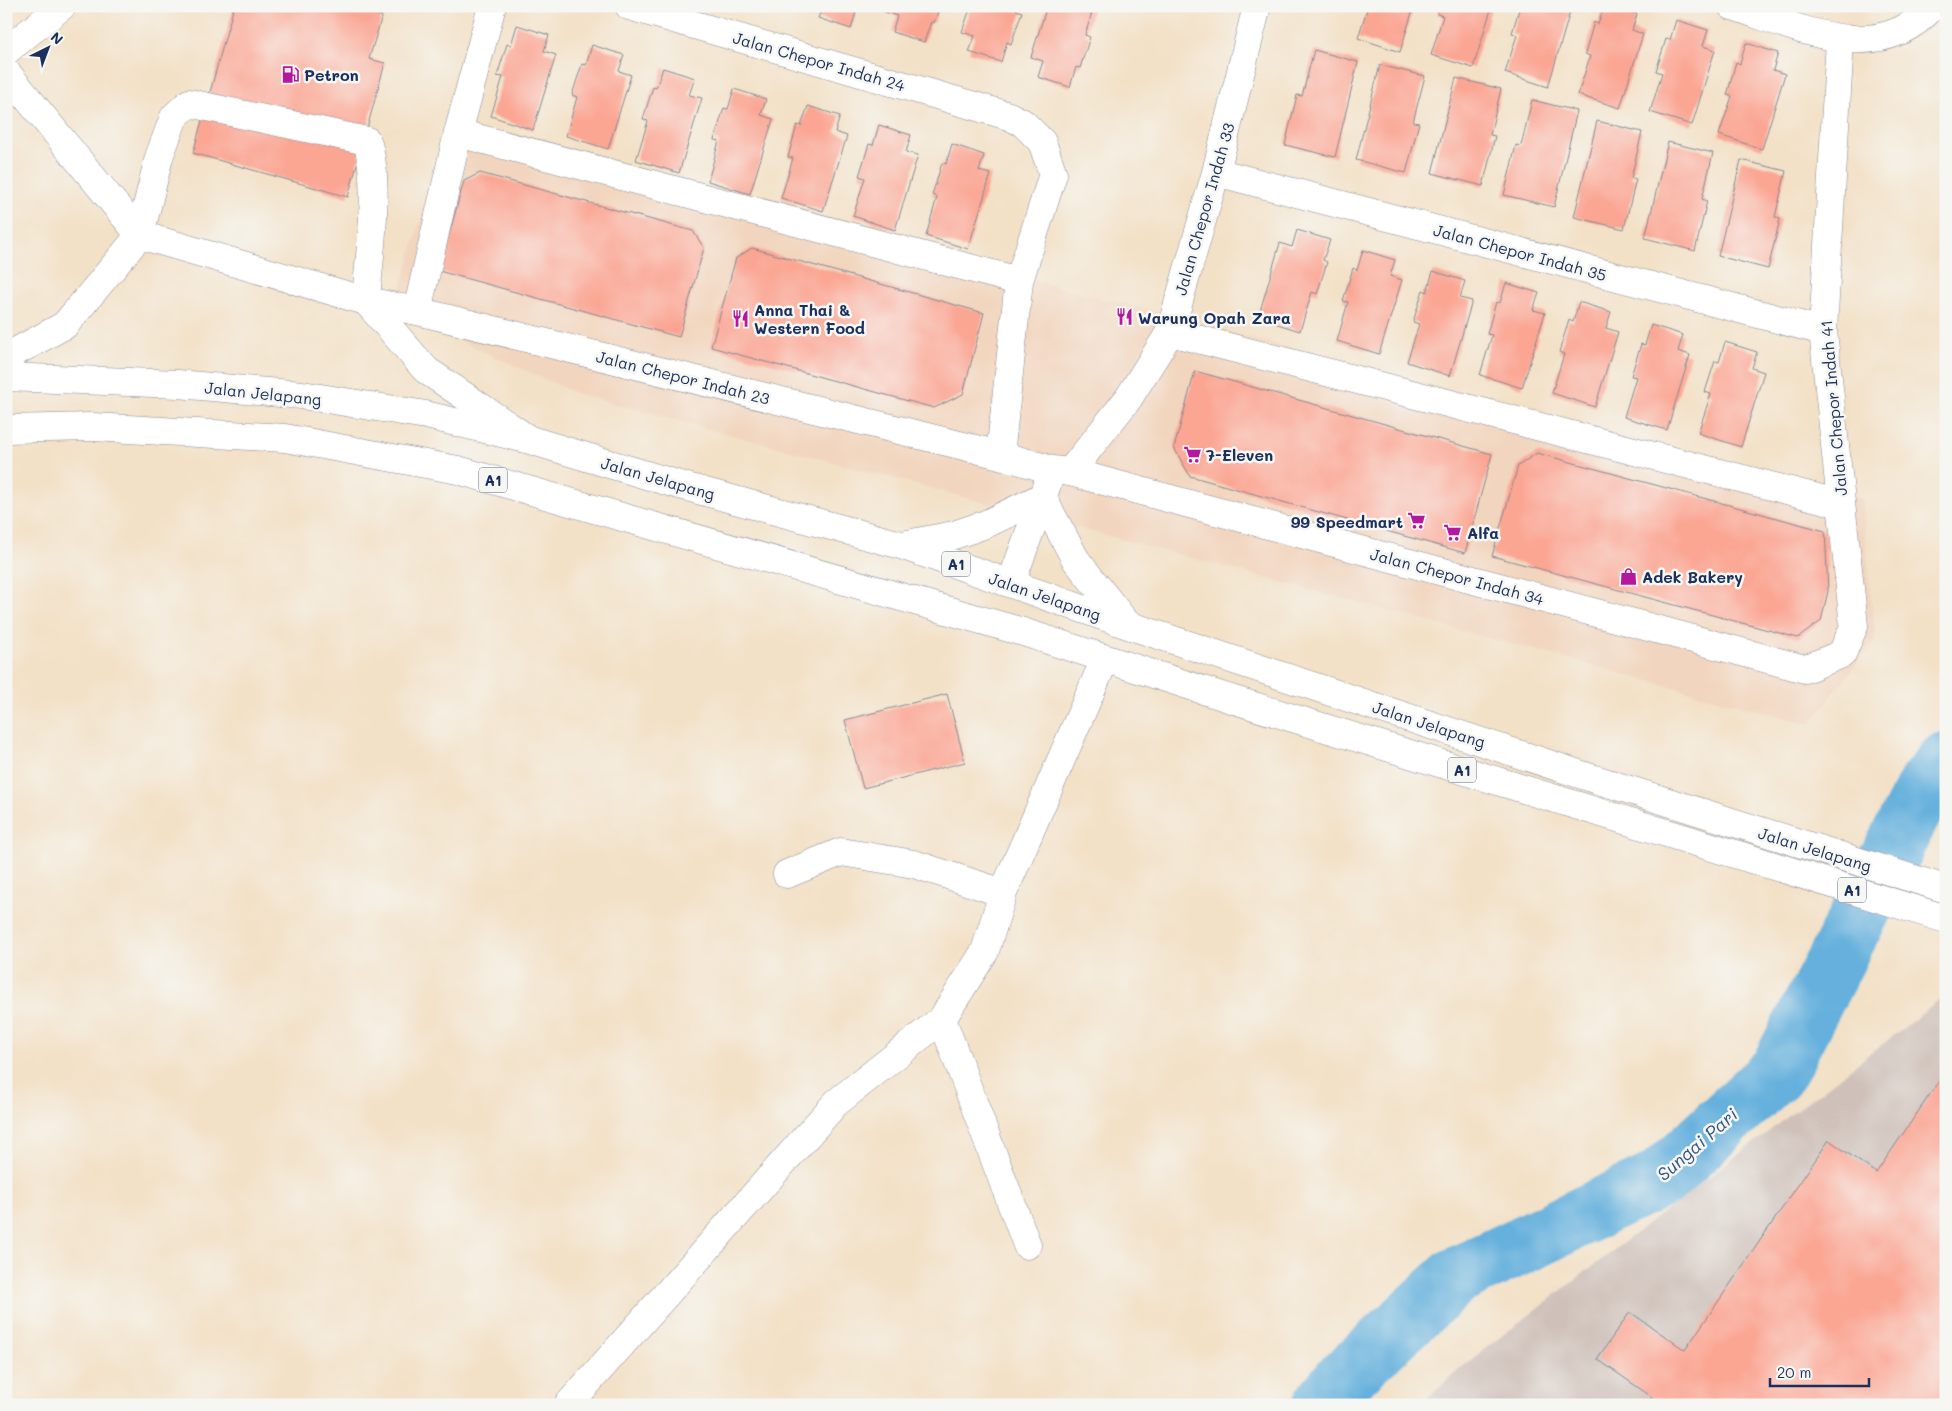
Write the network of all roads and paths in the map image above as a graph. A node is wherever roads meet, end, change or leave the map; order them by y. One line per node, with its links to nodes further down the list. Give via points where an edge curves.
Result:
1 (62, 6): 8 (street)
2 (492, 6): 10 (street)
3 (629, 6): 13 (street, Jalan Chepor Indah 24, via 1009,116 1022,123 1042,142 1053,174)
4 (1257, 6): 11 (street, Jalan Chepor Indah 33)
5 (1732, 6): 7 (street)
6 (1933, 6): 7 (street, via 1921,19 1880,39)
7 (1840, 40): 16 (street, Jalan Chepor Indah 41)
8 (6, 51)
9 (6, 72): 12 (street)
10 (458, 134): 13 (street); 15 (street)
11 (1216, 172): 16 (street, Jalan Chepor Indah 35); 17 (street, Jalan Chepor Indah 33)
12 (140, 235): 14 (street, Jalan Chepor Indah 23); 14 (street, via 159,157 174,117 189,103 367,141 372,158 373,202); 18 (street, via 65,325)
13 (1020, 281): 22 (street, Jalan Chepor Indah 24)
14 (366, 301): 15 (street, Jalan Chepor Indah 23); 21 (street, via 426,370)
15 (417, 311): 22 (street, Jalan Chepor Indah 23)
16 (1823, 331): 25 (street, Jalan Chepor Indah 41)
17 (1170, 332): 23 (street, Jalan Chepor Indah 33, via 1128,399); 25 (street)
18 (6, 357)
19 (6, 378): 21 (street, Jalan Jelapang / A1, via 178,384 302,395 426,415)
20 (6, 430): 28 (street, Jalan Jelapang / A1, via 93,427 286,438 458,470)
21 (530, 440): 26 (street, Jalan Jelapang / A1)
22 (1000, 455): 23 (street, Jalan Chepor Indah 23)
23 (1061, 471): 24 (street, Jalan Chepor Indah 33); 31 (street, Jalan Chepor Indah 34, via 1805,669)
24 (1042, 497): 26 (street, via 986,524 954,535); 27 (street, Jalan Chepor Indah 33); 29 (street, via 1076,560)
25 (1841, 504): 31 (street, Jalan Chepor Indah 41, via 1854,626)
26 (901, 546): 27 (street, Jalan Jelapang / A1)
27 (1011, 583): 28 (street); 29 (street, Jalan Jelapang / A1); 30 (street)
28 (966, 615): 30 (street, Jalan Jelapang / A1)
29 (1128, 625): 34 (street, Jalan Jelapang / A1)
30 (1023, 632): 32 (street, Jalan Jelapang / A1)
31 (1842, 654)
32 (1105, 659): 35 (street); 36 (street, Jalan Jelapang / A1)
33 (787, 874): 35 (street, via 841,852 914,864)
34 (1946, 889)
35 (1003, 893): 37 (street, via 985,951)
36 (1946, 919)
37 (942, 1019): 38 (street); 39 (street, via 836,1103)
38 (1027, 1245)
39 (568, 1405)

